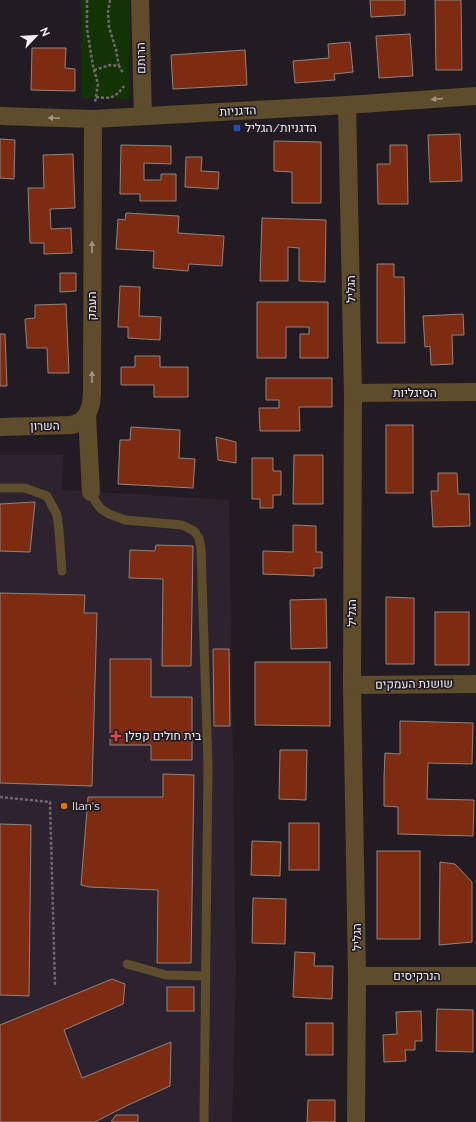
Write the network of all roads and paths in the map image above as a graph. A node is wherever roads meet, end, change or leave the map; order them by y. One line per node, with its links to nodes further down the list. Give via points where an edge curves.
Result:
1 (88, 0): 5 (path, via 87,29)
2 (110, 0): 4 (path, via 109,27)
3 (140, 0): 12 (street, הרותם)
4 (118, 66): 5 (path, via 110,65); 6 (path)
5 (94, 70): 8 (path, via 98,84)
6 (125, 79)
7 (124, 85): 8 (path, via 114,97)
8 (96, 96): 13 (path)
9 (476, 96): 10 (street, הדגניות, one-way to 10)
10 (346, 105): 12 (street, הדגניות); 15 (street, הגליל)
11 (0, 116): 13 (street, הדגניות, one-way to 11)
12 (143, 116): 13 (street, הדגניות)
13 (93, 119): 16 (street, העמק, one-way to 13, via 92,393)
14 (476, 392): 15 (street, הסיגליות)
15 (353, 393): 22 (street, הגליל)
16 (87, 415): 17 (street, השרון, via 72,425); 19 (street, העמק)
17 (0, 427)
18 (0, 488): 20 (lane, via 25,488 47,496 57,515)
19 (91, 492): 25 (lane, via 101,509 109,514 125,520 182,525 199,538 208,766)
20 (62, 571)
21 (476, 684): 22 (street, שושנת העמקים)
22 (352, 685): 26 (street, הגליל)
23 (0, 797): 28 (path, via 50,802)
24 (127, 964): 25 (lane, via 166,975)
25 (206, 976): 29 (lane)
26 (357, 976): 27 (street, הנרקיסים); 30 (street, הגליל)
27 (476, 976)
28 (55, 986)
29 (204, 1122)
30 (356, 1122)

